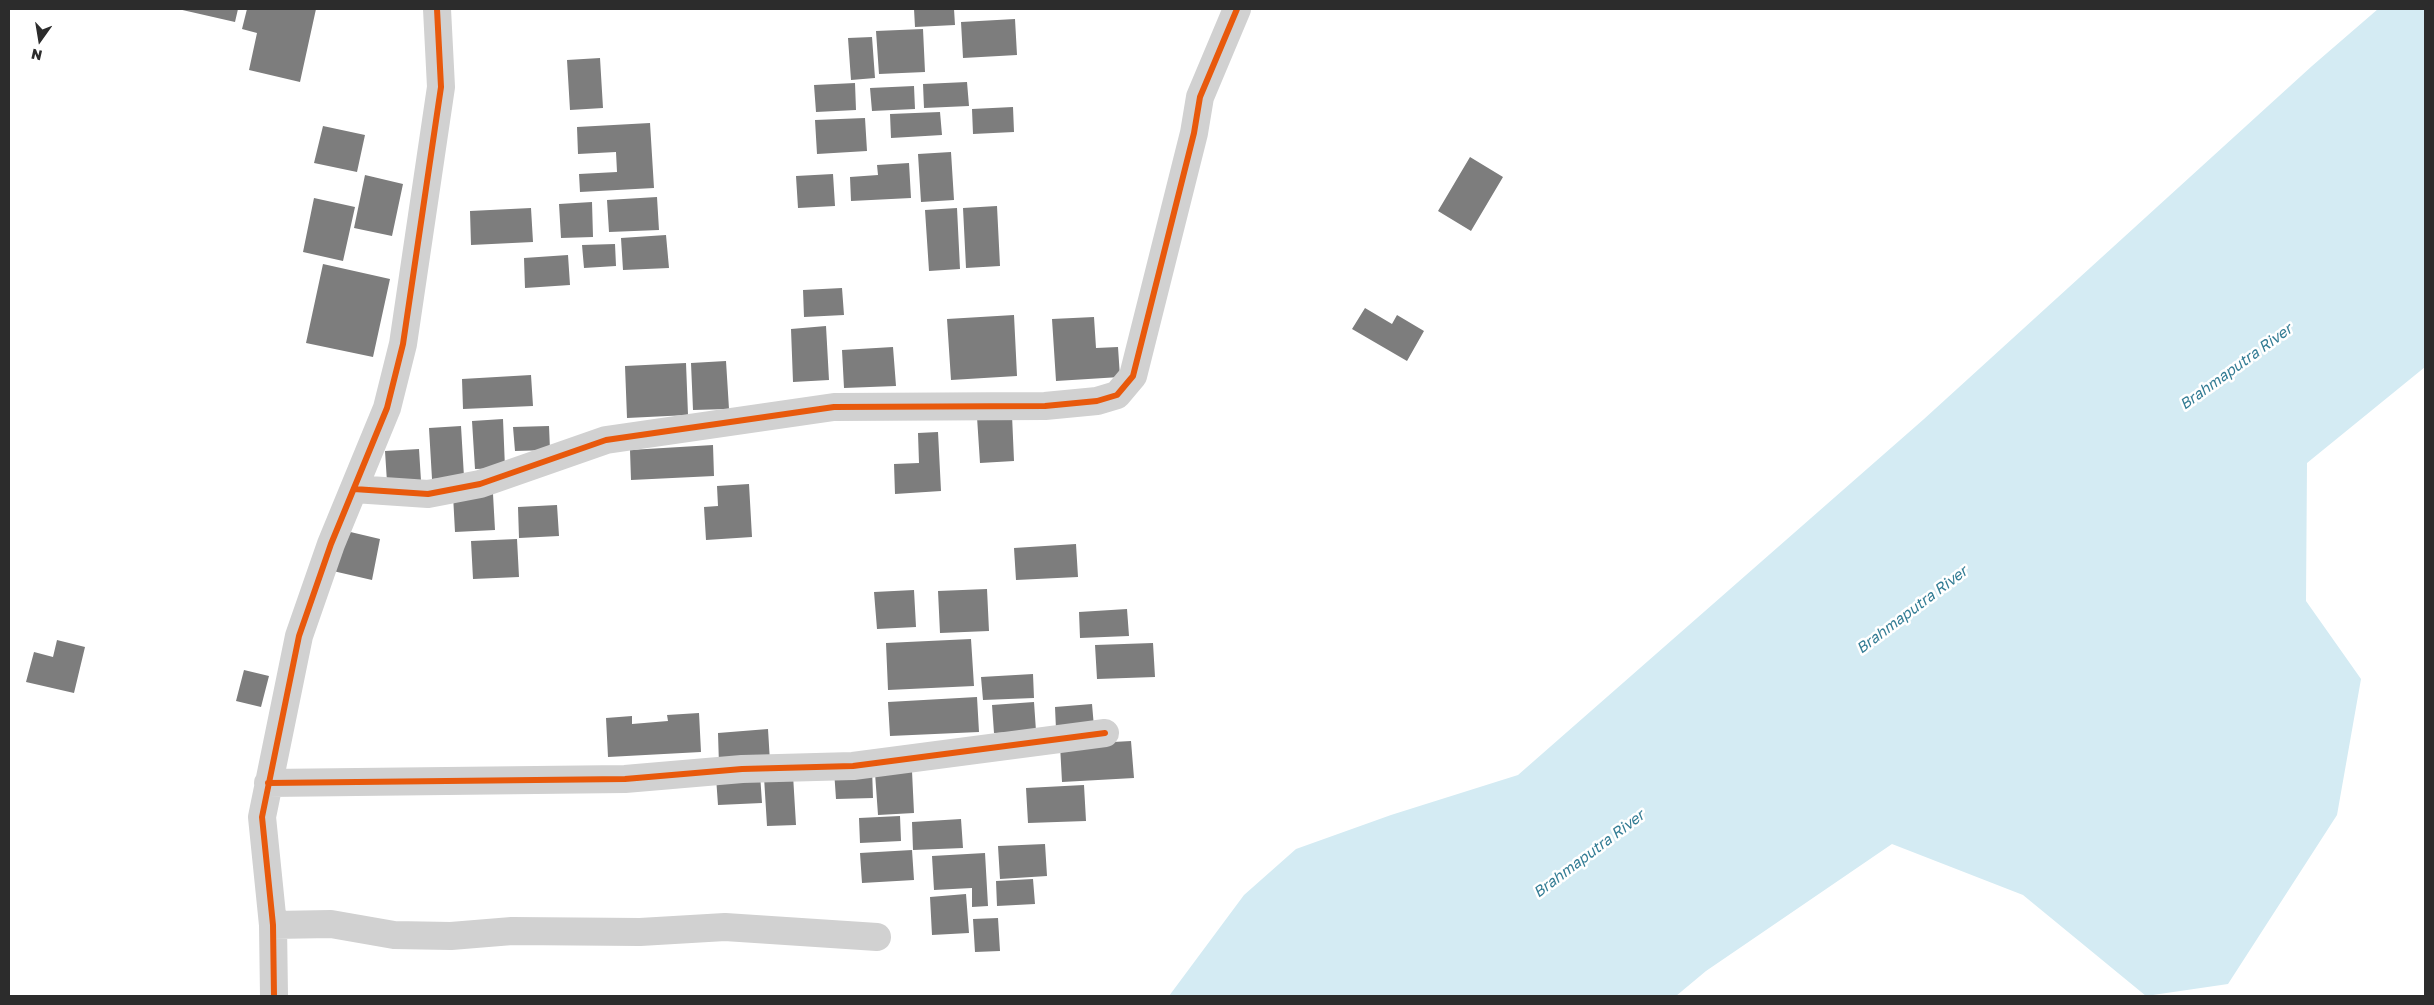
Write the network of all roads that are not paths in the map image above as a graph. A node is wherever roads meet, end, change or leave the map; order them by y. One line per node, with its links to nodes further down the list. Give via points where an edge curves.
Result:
1 (437, 9): 3 (street, via 441,87 403,344 387,408)
2 (1237, 9): 3 (street, via 1200,97 1194,133 1133,376 1117,396 1044,406 834,407 606,440 480,484 428,494)
3 (354, 489): 5 (street, via 331,544 300,636)
4 (1105, 733): 5 (street, via 852,766 742,769 624,779)
5 (268, 782): 6 (street, via 262,817)
6 (273, 925): 7 (street, via 331,924 394,935 442,936 512,931 640,932 724,927); 8 (street)
7 (877, 936)
8 (274, 996)

